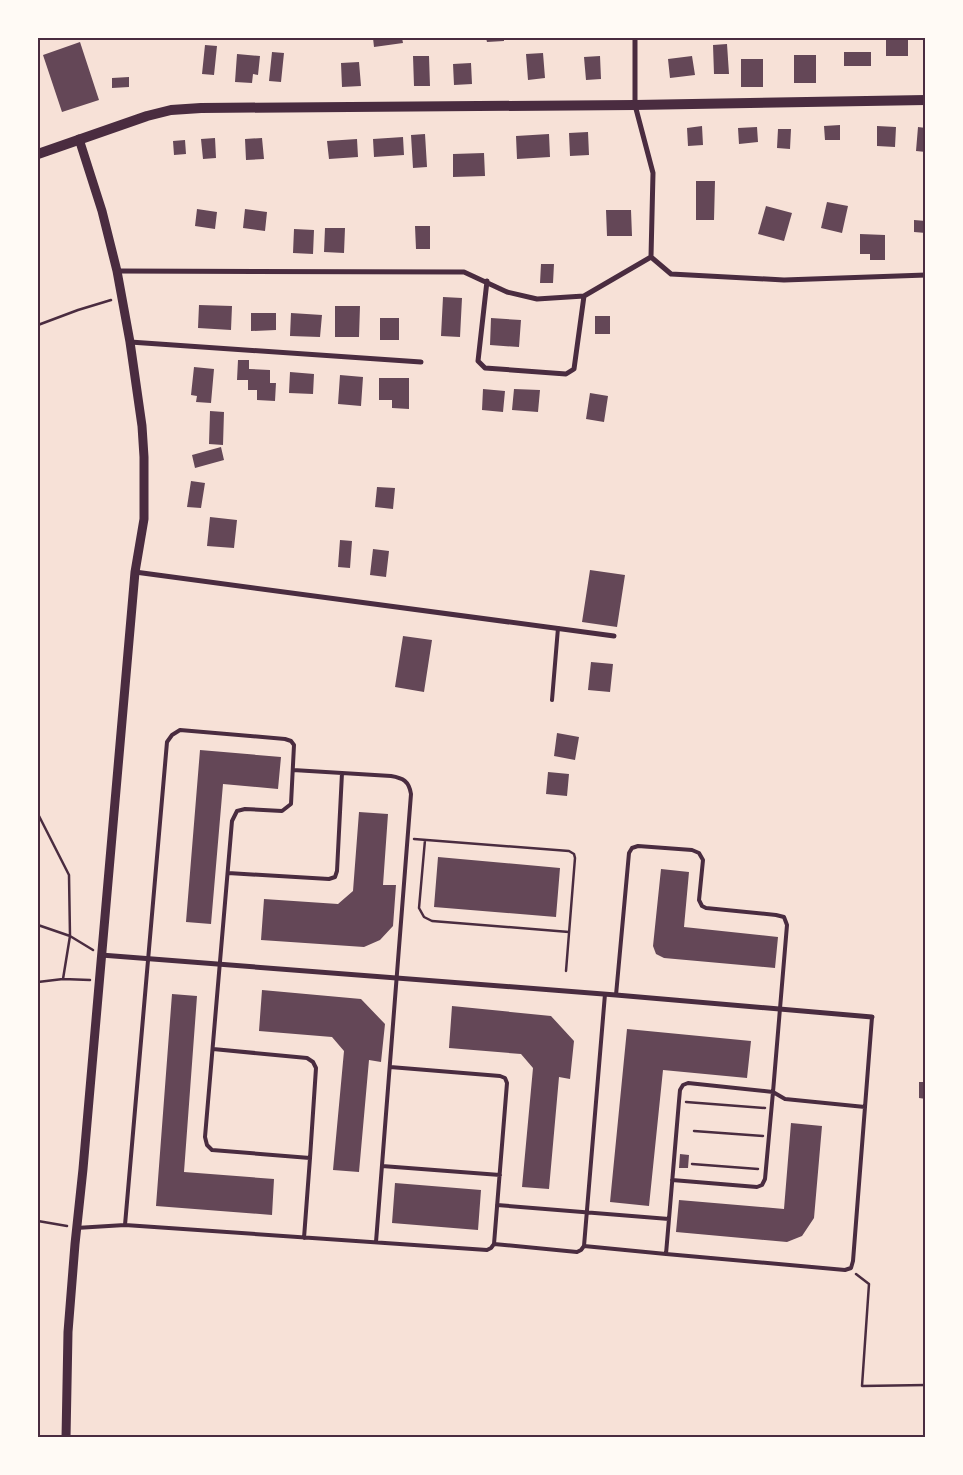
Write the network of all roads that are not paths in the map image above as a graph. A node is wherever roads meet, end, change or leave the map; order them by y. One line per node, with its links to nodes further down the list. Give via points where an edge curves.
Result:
1 (635, 38): 3 (street)
2 (926, 100): 3 (main road)
3 (635, 105): 4 (main road, via 201,108 170,110); 6 (street, via 653,173)
4 (79, 139): 5 (main road); 7 (street)
5 (38, 154)
6 (651, 257): 8 (street, via 671,274 784,280); 10 (street)
7 (118, 270): 9 (street, via 464,272); 11 (street)
8 (926, 275)
9 (487, 281): 10 (street, via 507,292 537,299); 10 (street, via 478,361 485,368 566,374 574,369)
10 (584, 296)
11 (130, 342): 12 (street); 13 (street, via 144,458 144,520)
12 (421, 362)
13 (135, 572): 14 (street); 20 (street)
14 (558, 628): 15 (street); 16 (lane)
15 (614, 636)
16 (552, 700)
17 (293, 770): 18 (lane); 19 (lane, via 291,804 287,808 282,811 250,808 237,811 232,821); 21 (lane, via 294,745 284,739 180,730 172,734 167,742)
18 (342, 773): 19 (lane, via 335,877); 23 (lane, via 391,776 404,779 410,788)
19 (228, 872): 22 (lane)
20 (101, 955): 21 (street); 40 (street)
21 (148, 959): 22 (street); 39 (lane)
22 (220, 964): 23 (street); 28 (lane)
23 (397, 978): 24 (street); 29 (lane)
24 (605, 994): 25 (street); 37 (lane)
25 (616, 995): 26 (street); 26 (lane, via 629,853 638,846 692,850 703,860 699,900 702,906 784,917 787,925)
26 (780, 1008): 27 (street); 30 (lane)
27 (872, 1017): 31 (lane)
28 (213, 1049): 32 (lane, via 307,1058 313,1062 316,1068); 32 (lane, via 207,1145 212,1150)
29 (390, 1067): 33 (lane); 34 (lane, via 505,1078)
30 (773, 1092): 31 (lane, via 785,1099); 35 (lane, via 762,1185); 35 (lane, via 683,1085)
31 (865, 1106): 45 (lane, via 851,1268)
32 (310, 1158): 41 (lane)
33 (382, 1166): 34 (lane); 42 (lane)
34 (500, 1175): 36 (lane)
35 (672, 1180): 38 (lane)
36 (497, 1206): 37 (lane); 43 (lane)
37 (587, 1213): 38 (lane); 44 (lane)
38 (669, 1219): 45 (lane)
39 (125, 1225): 40 (lane); 41 (lane)
40 (76, 1228): 46 (street, via 68,1332)
41 (304, 1238): 42 (lane)
42 (376, 1242): 43 (lane, via 487,1250)
43 (494, 1244): 44 (lane, via 577,1252)
44 (584, 1246): 45 (lane)
45 (666, 1254)
46 (66, 1438)

